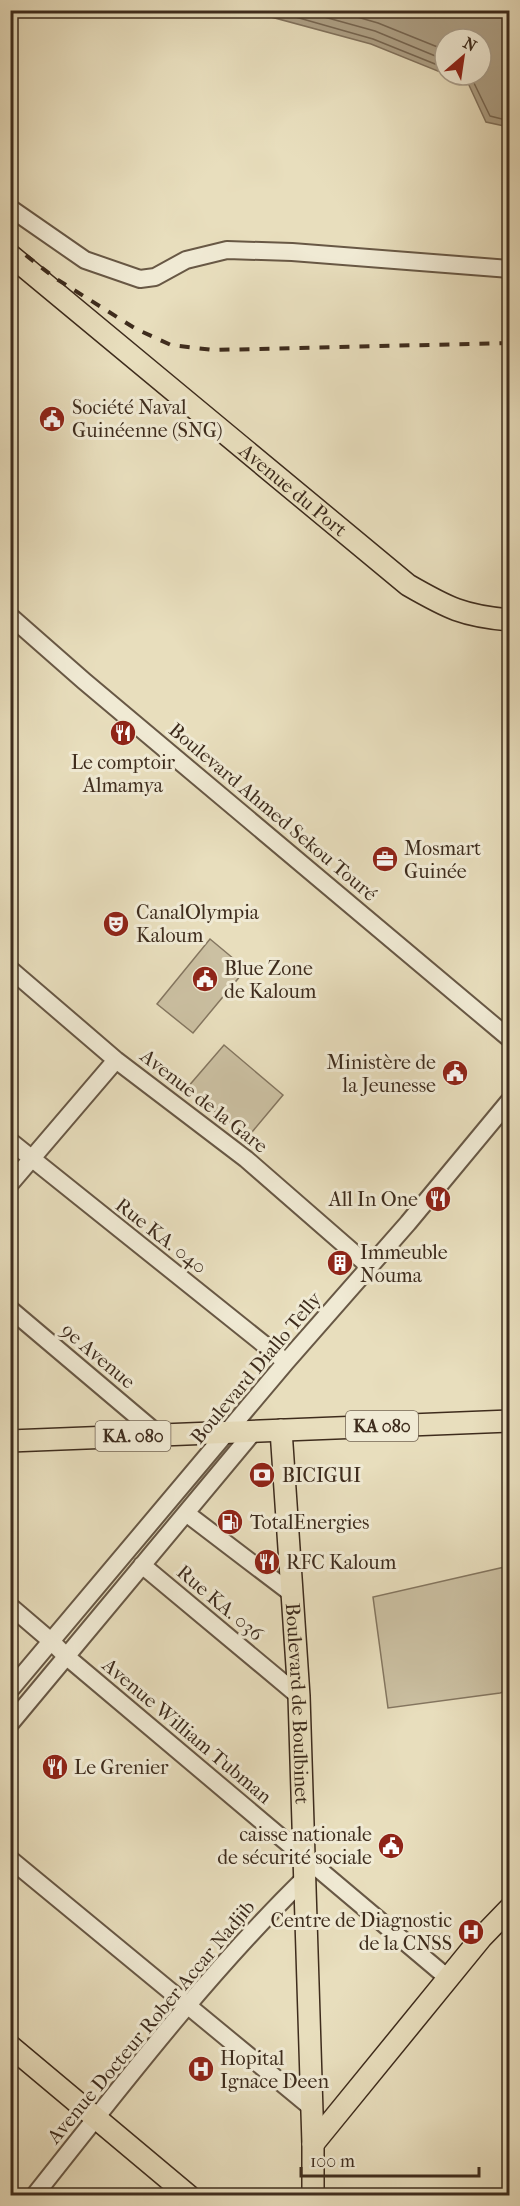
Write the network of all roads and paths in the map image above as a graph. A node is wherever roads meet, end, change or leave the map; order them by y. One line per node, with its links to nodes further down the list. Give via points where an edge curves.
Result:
1 (10, 208): 3 (street, via 85,260 140,279 155,277 186,260 227,250)
2 (10, 255): 5 (main road, Avenue du Port, via 408,585 447,608 478,617)
3 (510, 269)
4 (10, 616): 7 (street, Boulevard Ahmed Sekou Touré)
5 (510, 620)
6 (10, 969): 8 (street, Avenue de la Gare)
7 (510, 1039)
8 (116, 1060): 11 (street); 13 (street, Avenue de la Gare, via 246,1159)
9 (510, 1100): 13 (street, Boulevard Diallo Telly)
10 (10, 1141): 11 (street, Rue KA. 040)
11 (32, 1160): 12 (street); 15 (street, Rue KA. 040)
12 (10, 1184)
13 (370, 1268): 15 (street, Boulevard Diallo Telly)
14 (10, 1309): 20 (street, 9e Avenue)
15 (286, 1362): 19 (street, Boulevard Diallo Telly)
16 (510, 1421): 18 (main road, KA 080)
17 (255, 1430): 18 (main road, KA 080); 19 (main road, KA. 080); 22 (street, Boulevard Diallo Telly)
18 (282, 1430): 24 (main road, Boulevard de Boulbinet)
19 (229, 1431): 20 (main road, KA. 080); 26 (street, Boulevard Diallo Telly)
20 (159, 1435): 21 (main road, KA. 080)
21 (10, 1441)
22 (186, 1513): 23 (street, Boulevard Diallo Telly); 24 (street)
23 (142, 1565): 27 (street, Boulevard Diallo Telly); 29 (street, Rue KA. 036)
24 (291, 1593): 29 (main road, Boulevard de Boulbinet)
25 (10, 1606): 26 (street, Avenue William Tubman)
26 (51, 1641): 27 (street, Avenue William Tubman); 28 (street, Boulevard Diallo Telly)
27 (67, 1657): 30 (street, Boulevard Diallo Telly); 31 (street, Avenue William Tubman)
28 (10, 1690)
29 (298, 1696): 31 (main road, Boulevard de Boulbinet)
30 (10, 1724)
31 (303, 1857): 33 (main road, Boulevard de Boulbinet); 35 (street, Avenue William Tubman)
32 (10, 1859): 36 (street)
33 (304, 1880): 36 (street, Avenue Docteur Rober Accar Nadjib); 38 (main road, Boulevard de Boulbinet)
34 (510, 1908): 35 (main road, via 499,1916)
35 (449, 1979): 40 (main road)
36 (188, 2006): 38 (street); 39 (street, Avenue Docteur Rober Accar Nadjib)
37 (10, 2046): 39 (main road)
38 (312, 2108): 40 (main road, Boulevard de Boulbinet)
39 (96, 2117): 41 (street, Avenue Docteur Rober Accar Nadjib); 42 (main road)
40 (313, 2145): 43 (main road, Boulevard de Boulbinet)
41 (34, 2196)
42 (189, 2196)
43 (313, 2196)

